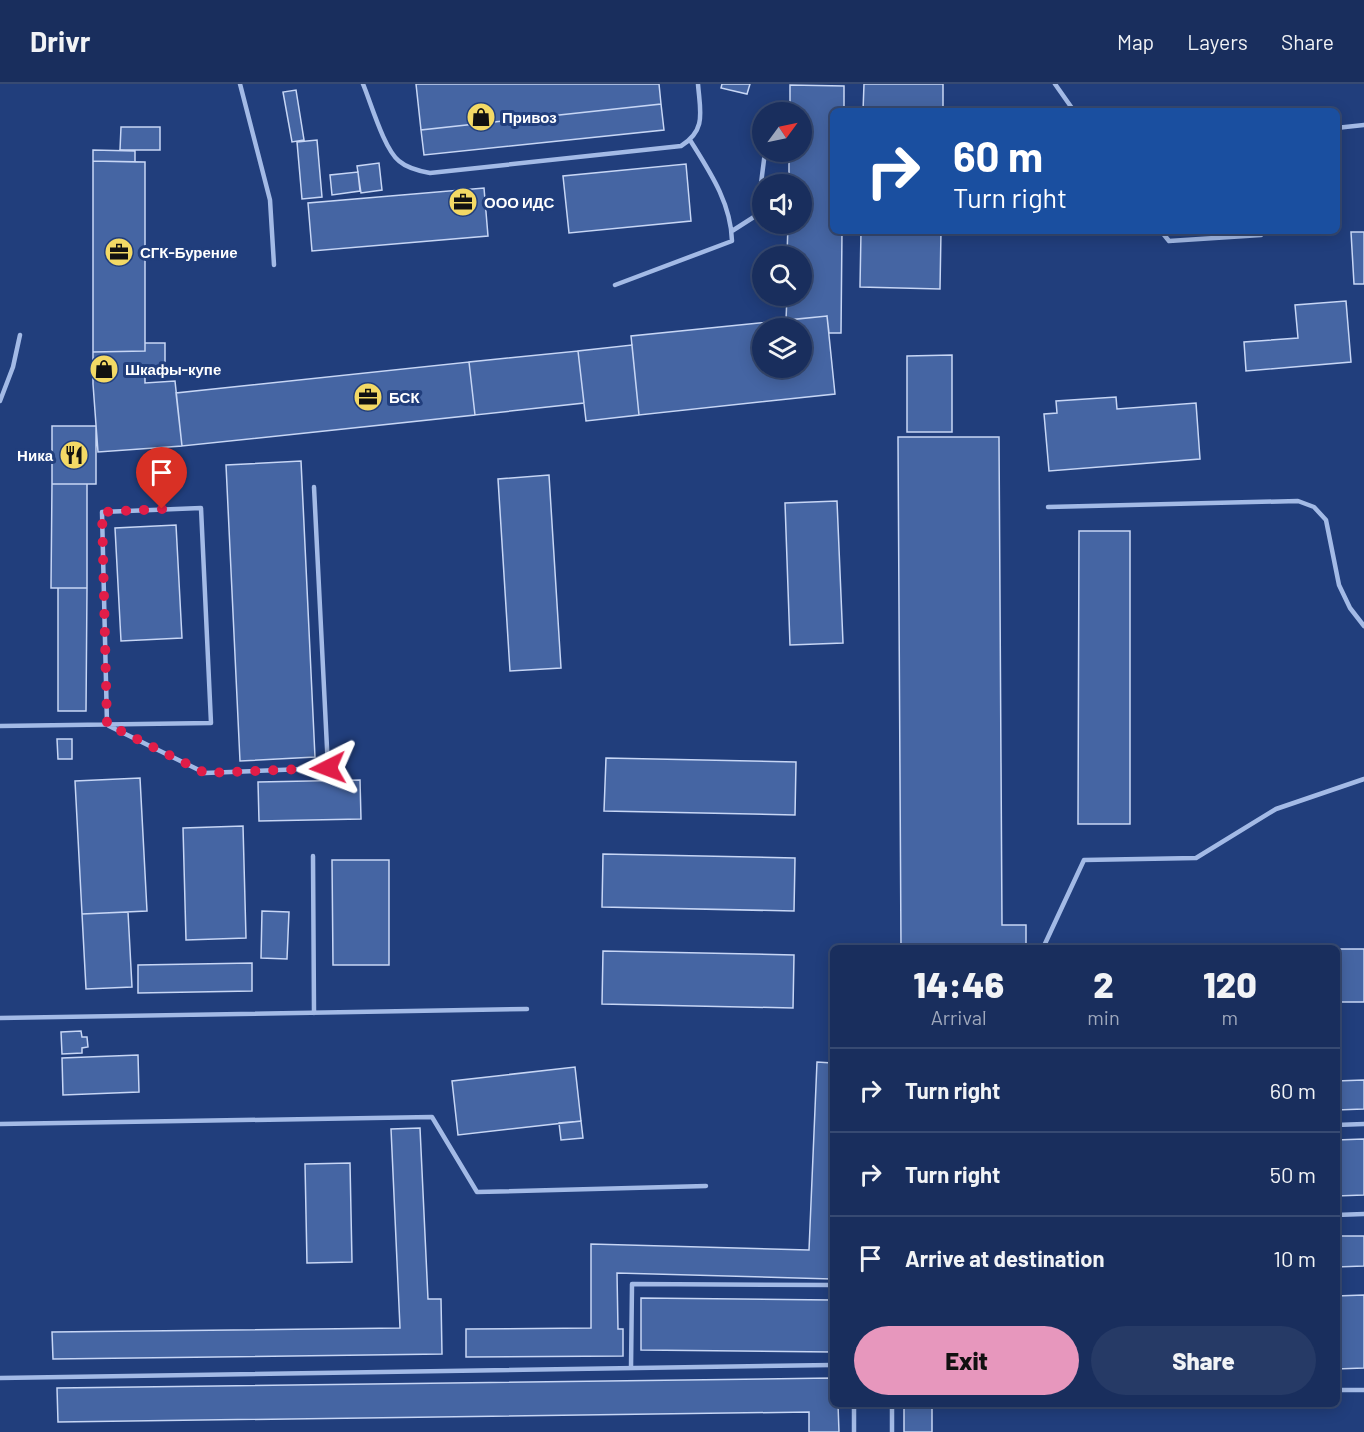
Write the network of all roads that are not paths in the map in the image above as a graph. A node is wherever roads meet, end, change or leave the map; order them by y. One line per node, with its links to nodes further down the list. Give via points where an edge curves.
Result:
1 (240, 84): 13 (lane, via 270,200)
2 (363, 84): 8 (lane, via 391,153 400,163 430,173 681,146)
3 (698, 84): 8 (lane, via 701,118)
4 (1055, 84): 5 (lane)
5 (1072, 108)
6 (1364, 125): 7 (lane)
7 (1340, 128)
8 (690, 141): 10 (lane, via 726,202)
9 (764, 162): 10 (lane, via 757,215)
10 (732, 231): 14 (lane, via 732,241)
11 (1163, 234): 12 (lane, via 1169,241)
12 (1262, 234)
13 (274, 265)
14 (615, 285)
15 (20, 335): 16 (lane)
16 (0, 401)
17 (314, 487): 20 (lane, via 328,768 205,773)
18 (1048, 507): 19 (lane, via 1298,501 1314,507 1326,520 1339,585)
19 (1364, 626)
20 (107, 724): 20 (lane, via 211,723 201,507 102,512); 21 (lane)
21 (0, 726)
22 (1364, 779): 24 (lane, via 1276,809 1196,858 1084,860)
23 (313, 856): 26 (lane)
24 (1044, 945)
25 (527, 1009): 26 (lane)
26 (314, 1012): 27 (lane)
27 (0, 1018)
28 (0, 1124): 31 (lane, via 432,1117 477,1192)
29 (1364, 1124): 30 (lane)
30 (1340, 1125)
31 (706, 1186)
32 (1364, 1214): 33 (lane)
33 (1340, 1215)
34 (830, 1285): 36 (lane, via 632,1284)
35 (830, 1365): 36 (lane)
36 (632, 1368): 37 (lane)
37 (0, 1378)
38 (1340, 1390): 39 (lane)
39 (1364, 1390)
40 (854, 1407): 42 (lane)
41 (892, 1407): 43 (lane)
42 (854, 1432)
43 (892, 1432)

